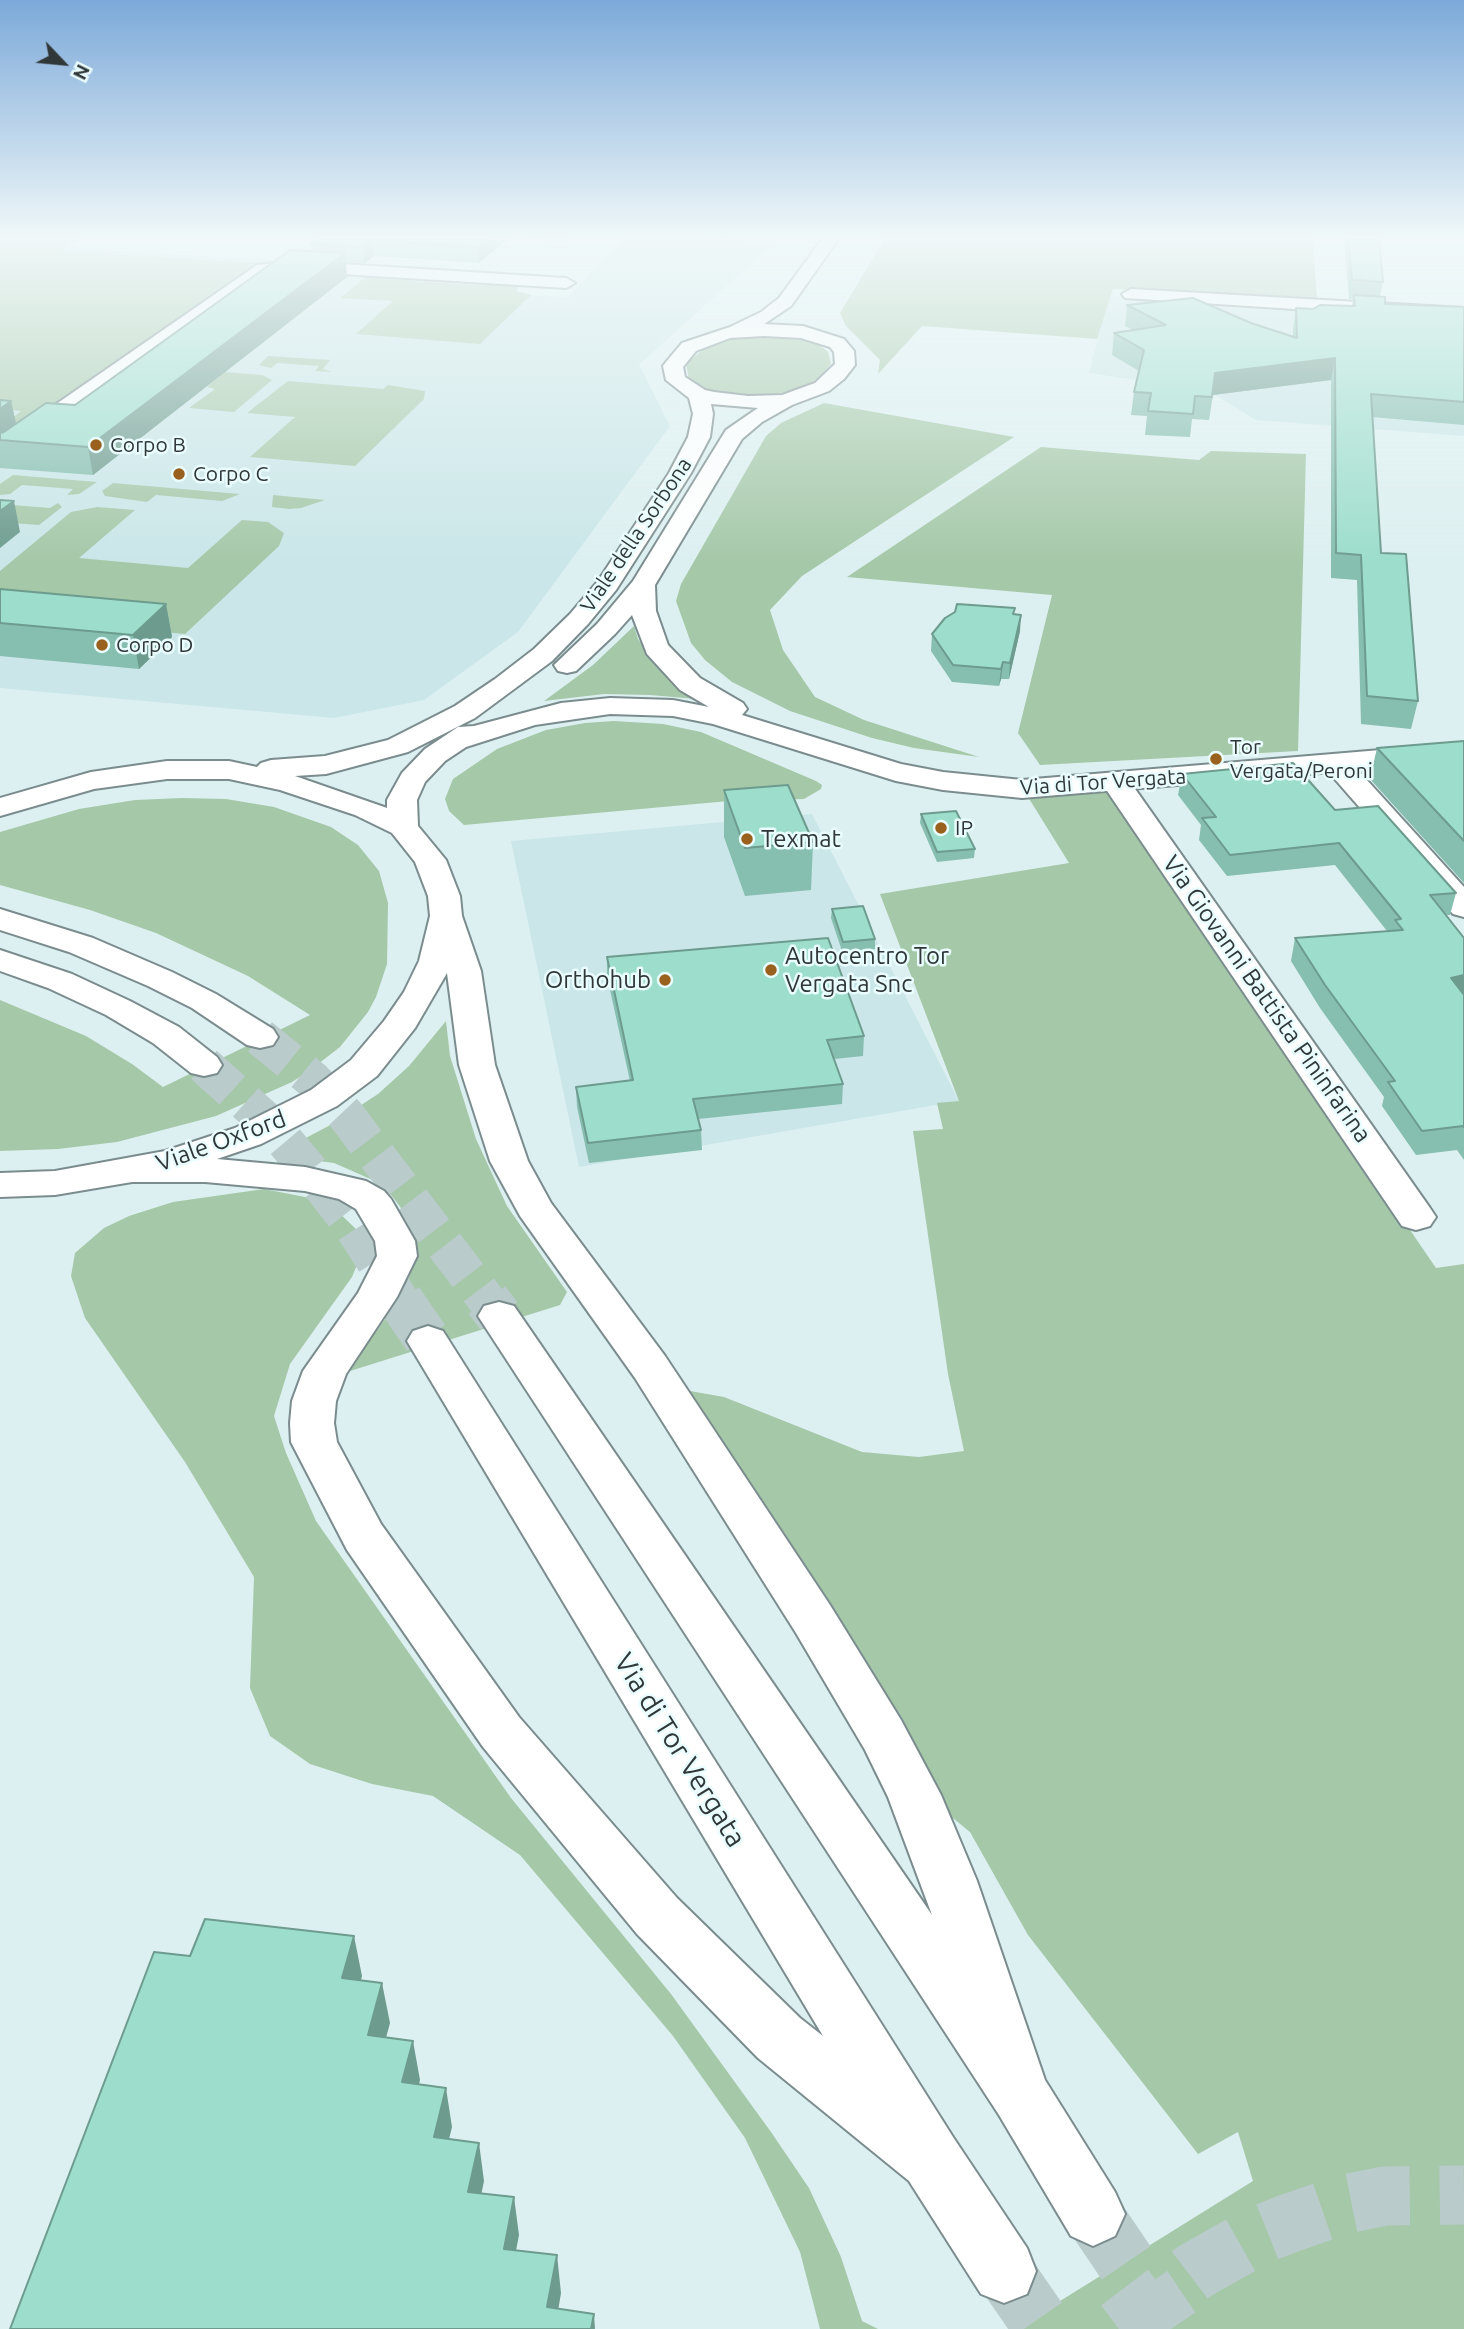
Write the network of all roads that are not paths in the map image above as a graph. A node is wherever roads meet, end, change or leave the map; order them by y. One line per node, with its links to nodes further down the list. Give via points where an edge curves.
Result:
1 (150, 347): 6 (street)
2 (692, 347): 4 (street, via 673,366 676,380)
3 (840, 347): 5 (street, via 846,355 841,372 822,387)
4 (699, 395): 5 (street, via 748,402); 12 (street, Viale della Sorbona, via 703,414 699,437 680,473 607,585 579,619 524,670 449,721 384,752 326,765)
5 (785, 401): 7 (street, Viale della Sorbona, via 745,425 730,440)
6 (0, 453)
7 (643, 585): 8 (street, Via di Tor Vergata, via 647,627 672,667 704,693); 9 (street, Viale della Sorbona, via 606,629 565,666)
8 (790, 739): 9 (street, Via di Tor Vergata, via 697,712 626,705 542,714); 14 (street, Via di Tor Vergata, via 896,772 957,783 1028,789)
9 (456, 741): 17 (street, Viale della Sorbona, via 429,760 408,785 401,810)
10 (1464, 752): 11 (street, Via di Tor Vergata)
11 (1336, 763): 14 (street, Via di Tor Vergata); 18 (street)
12 (229, 770): 13 (street, Viale Oxford, via 167,770); 17 (street, Viale Oxford, via 321,792)
13 (91, 781): 15 (street); 16 (street, Viale Oxford)
14 (1116, 782): 26 (street, Via Giovanni Battista Pininfarina)
15 (0, 798)
16 (0, 807)
17 (403, 827): 19 (street, Viale Oxford, via 430,860 444,896)
18 (1464, 907)
19 (446, 916): 24 (street, Viale Oxford, via 436,961 421,992 385,1045 351,1080 248,1136); 29 (street, via 464,971 477,1065 509,1161 534,1207 650,1367 883,1735 914,1795 949,1881)
20 (0, 919): 22 (street, via 81,945 160,979 204,1000)
21 (0, 960): 23 (street, via 118,1008 166,1035)
22 (260, 1037)
23 (204, 1065)
24 (137, 1171): 25 (street, Viale Oxford, via 55,1183); 30 (street, via 205,1170 305,1179 352,1190 377,1208 395,1241 397,1256 376,1297 325,1371 312,1423 324,1463 364,1537 501,1732 675,1936 813,2068)
25 (0, 1185)
26 (1416, 1217)
27 (499, 1316): 29 (street)
28 (428, 1341): 30 (street, Via di Tor Vergata)
29 (1020, 2094): 31 (street)
30 (931, 2159): 32 (street)
31 (1093, 2214)
32 (1004, 2270)

